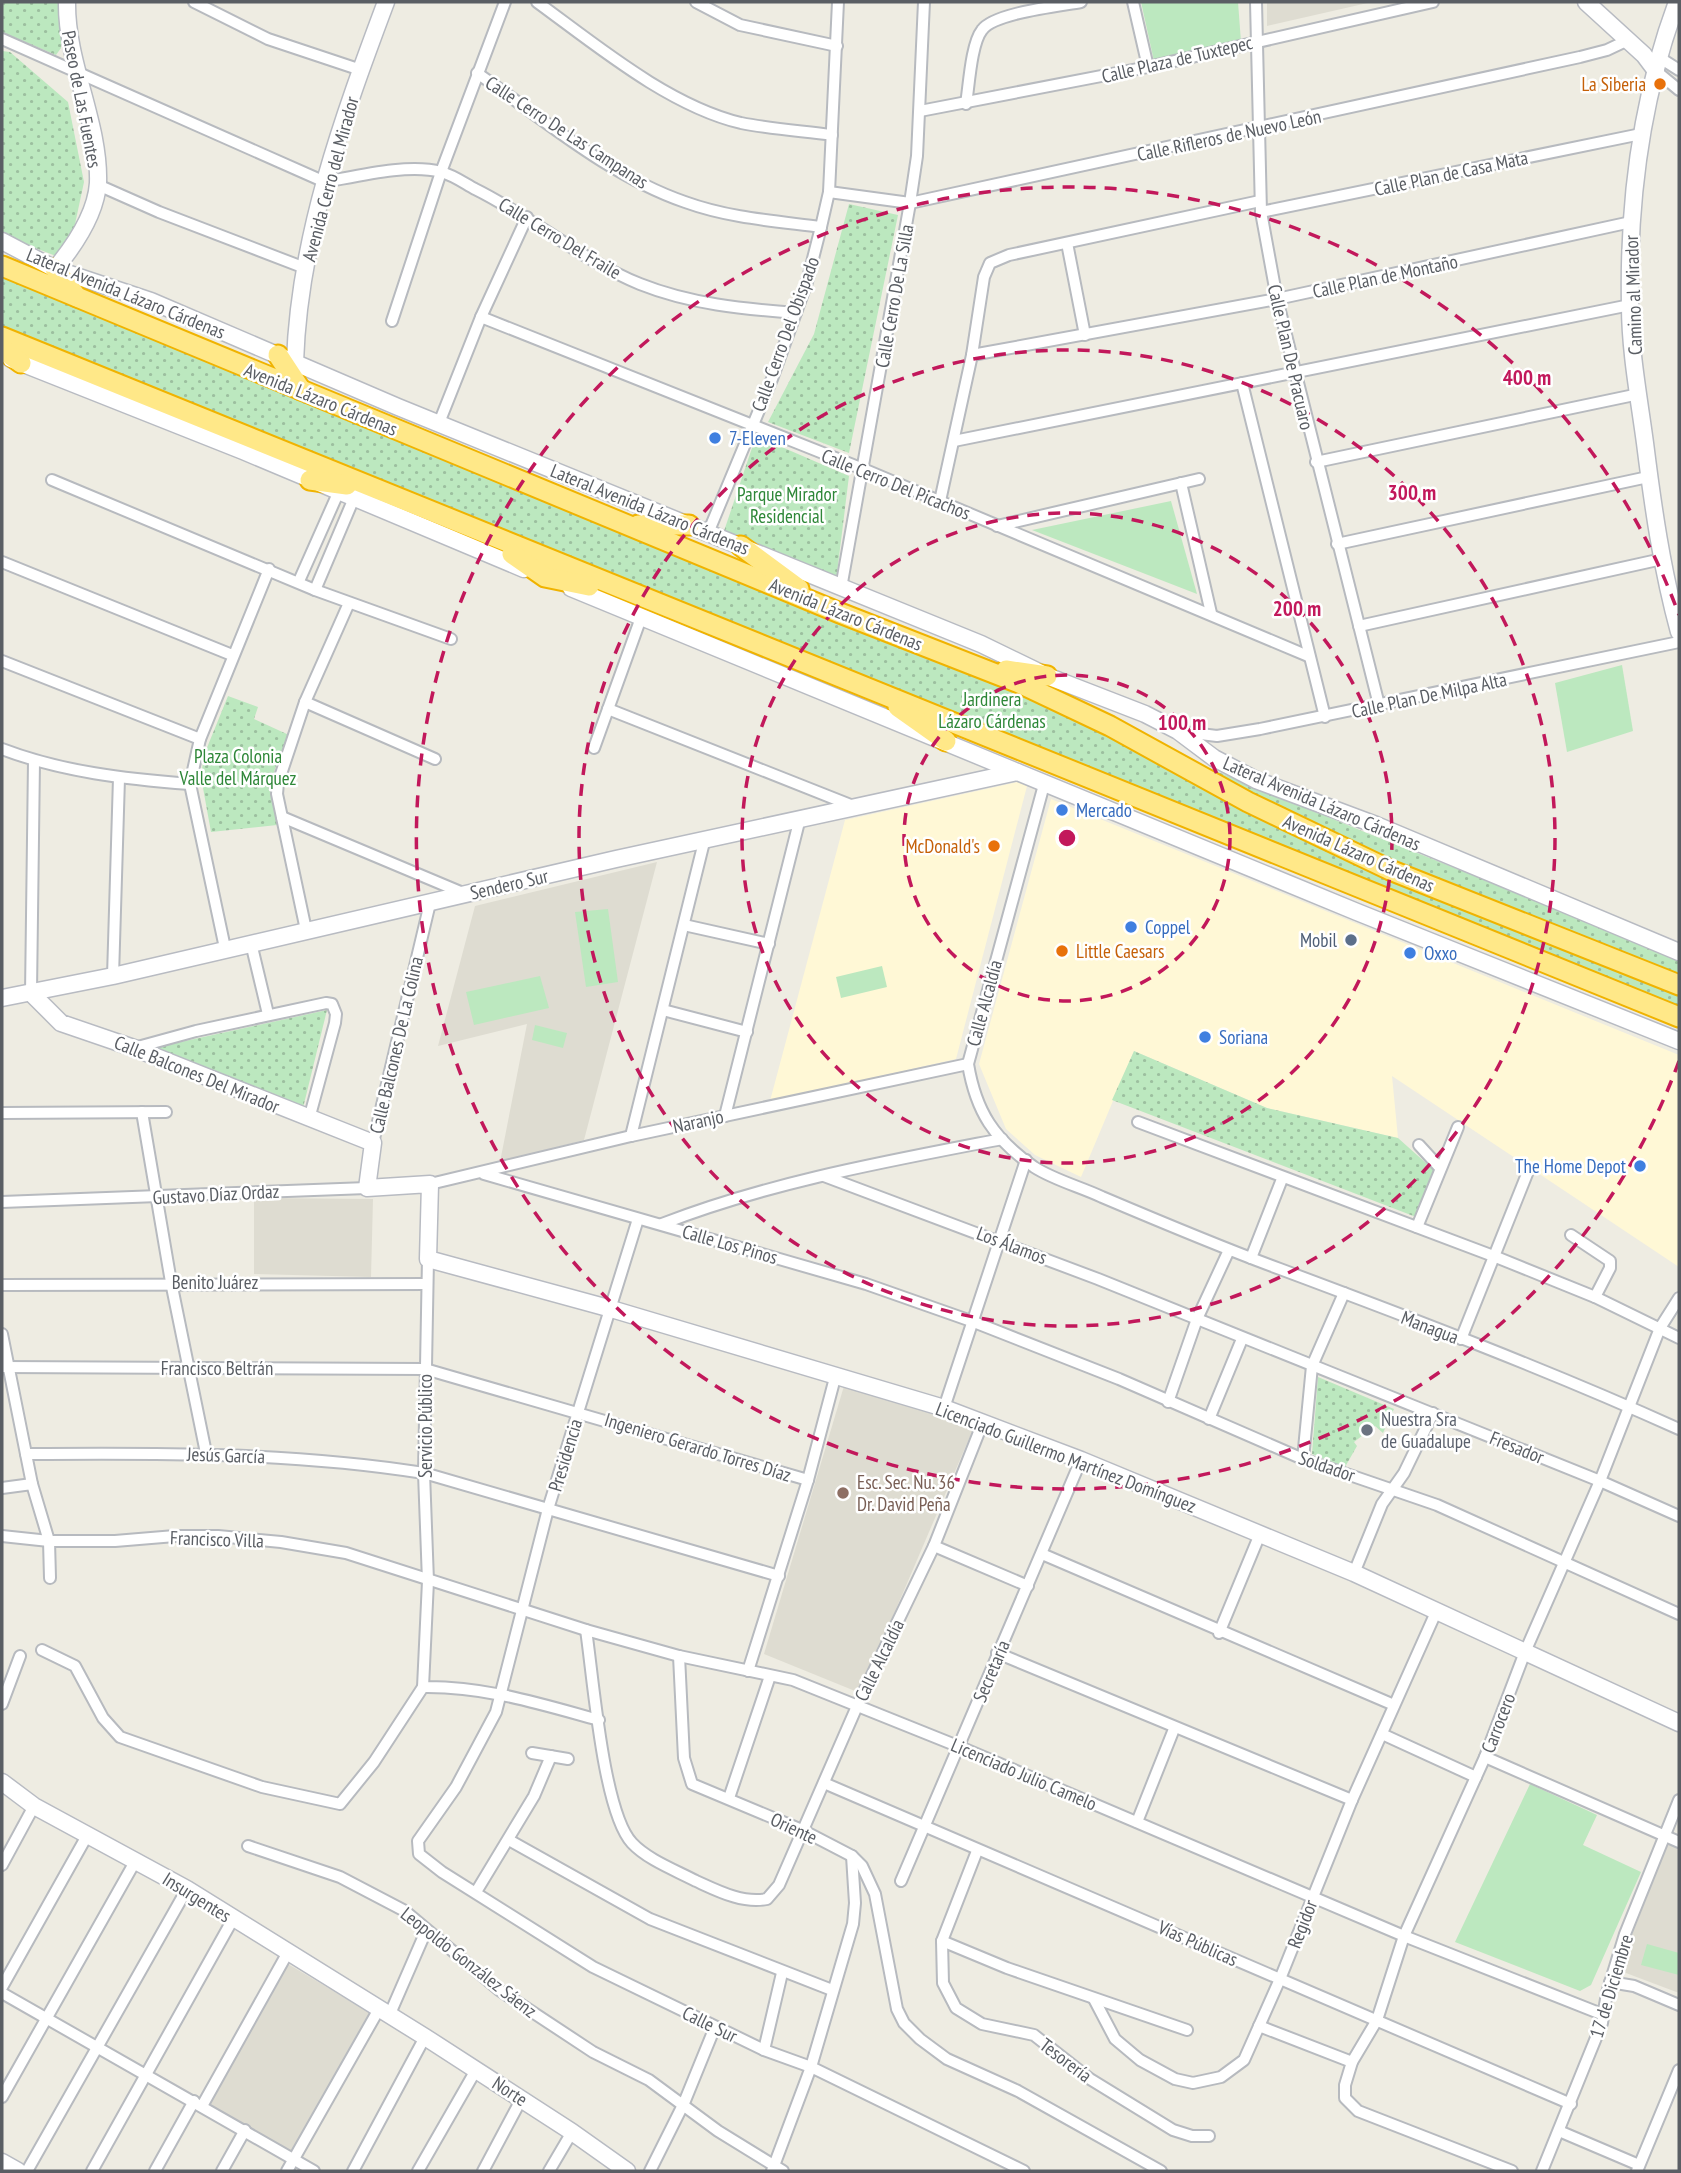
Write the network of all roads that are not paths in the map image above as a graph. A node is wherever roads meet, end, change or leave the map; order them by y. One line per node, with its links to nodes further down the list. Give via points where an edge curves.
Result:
1 (67, 2): 25 (street, Paseo de Las Fuentes)
2 (194, 2): 22 (street, via 268,39)
3 (386, 2): 22 (street, Avenida Cerro del Mirador)
4 (505, 2): 24 (street)
5 (537, 2): 31 (street, via 610,55 708,110 740,122)
6 (696, 2): 19 (street, via 740,25)
7 (838, 2): 19 (street, Calle Cerro Del Obispado)
8 (924, 2): 28 (street, Calle Cerro De La Silla)
9 (1081, 2): 27 (street, via 984,26 977,40)
10 (1132, 2): 21 (street)
11 (1256, 2): 17 (street, Calle Plan De Pracuaro)
12 (1433, 2): 17 (street, Calle Plaza de Tuxtepec)
13 (1586, 2): 18 (street)
14 (1677, 2): 15 (street, Camino al Mirador)
15 (1673, 30): 20 (street, Camino al Mirador)
16 (2, 40): 25 (street)
17 (1257, 41): 21 (street, Calle Plaza de Tuxtepec); 29 (street, Calle Plan De Pracuaro)
18 (1626, 41): 20 (street); 29 (street, Calle Rifleros de Nuevo León, via 1607,50)
19 (837, 46): 31 (street, Calle Cerro Del Obispado)
20 (1654, 61): 23 (street); 26 (street); 30 (street, Camino al Mirador)
21 (1148, 67): 27 (street, Calle Plaza de Tuxtepec)
22 (360, 70): 33 (street, Avenida Cerro del Mirador)
23 (1679, 70)
24 (477, 73): 32 (street); 40 (street, Calle Cerro De Las Campanas, via 595,154 684,202 732,216)
25 (77, 75): 33 (street); 34 (street, Paseo de Las Fuentes)
26 (1679, 90)
27 (966, 104): 28 (street, Calle Plaza de Tuxtepec)
28 (920, 111): 36 (street, Calle Cerro De La Silla)
29 (1259, 128): 36 (street, Calle Rifleros de Nuevo León); 37 (street, Calle Plan De Pracuaro)
30 (1642, 134): 37 (street, Calle Plan de Casa Mata); 39 (street, Camino al Mirador)
31 (832, 135): 35 (street, Calle Cerro Del Obispado)
32 (441, 172): 33 (street, Calle Cerro Del Fraile, via 384,173); 38 (street, Calle Cerro Del Fraile); 51 (street)
33 (325, 182): 45 (street, Avenida Cerro del Mirador)
34 (98, 185): 44 (street, Paseo de Las Fuentes, via 76,244); 45 (street)
35 (829, 192): 36 (street, Calle Rifleros de Nuevo León); 40 (street, Calle Cerro Del Obispado)
36 (910, 204): 67 (street, Calle Cerro De La Silla)
37 (1261, 206): 42 (street, Calle Plan de Casa Mata); 46 (street, Calle Plan De Pracuaro)
38 (527, 217): 49 (street, Calle Cerro Del Fraile, via 581,254 640,284 688,300); 50 (street)
39 (1631, 222): 46 (street, Calle Plan de Montaño); 48 (street, Camino al Mirador)
40 (821, 227): 49 (street, Calle Cerro Del Obispado)
41 (2, 241): 44 (street, Lateral Avenida Lázaro Cárdenas)
42 (1067, 243): 52 (street); 55 (street, Calle Plan de Casa Mata, via 996,258 986,269)
43 (2, 266): 47 (highway, Avenida Lázaro Cárdenas)
44 (55, 268): 47 (highway); 57 (street, Lateral Avenida Lázaro Cárdenas, via 151,301)
45 (305, 268): 57 (street, Avenida Cerro del Mirador)
46 (1276, 299): 52 (street, Calle Plan de Montaño); 59 (street, Calle Plan De Pracuaro)
47 (80, 300): 61 (highway, Avenida Lázaro Cárdenas)
48 (1629, 305): 59 (street); 62 (street, Camino al Mirador)
49 (796, 313): 64 (street, Calle Cerro Del Obispado)
50 (481, 317): 63 (street); 64 (street, Calle Cerro Del Picachos)
51 (391, 321)
52 (1085, 335): 55 (street, Calle Plan de Montaño)
53 (2, 337): 74 (highway, Avenida Lázaro Cárdenas)
54 (2, 349): 58 (highway)
55 (972, 355): 65 (street)
56 (2, 356): 58 (street)
57 (286, 358): 61 (highway); 63 (street, Lateral Avenida Lázaro Cárdenas)
58 (21, 363): 71 (street)
59 (1296, 374): 60 (street); 66 (street, Calle Plan De Pracuaro)
60 (1242, 383): 65 (street); 101 (street)
61 (302, 390): 77 (highway, Avenida Lázaro Cárdenas)
62 (1639, 394): 66 (street); 68 (street, Camino al Mirador)
63 (439, 423): 78 (street, Lateral Avenida Lázaro Cárdenas)
64 (752, 427): 67 (street, Calle Cerro Del Picachos); 80 (street, Calle Cerro Del Obispado)
65 (954, 442): 76 (street)
66 (1315, 462): 82 (street, Calle Plan De Pracuaro)
67 (863, 469): 76 (street, Calle Cerro Del Picachos); 89 (street, Calle Cerro De La Silla)
68 (1648, 477): 82 (street); 84 (street, Camino al Mirador)
69 (1199, 479): 72 (street)
70 (52, 480): 86 (street)
71 (310, 480): 73 (street); 74 (highway, via 376,489)
72 (1181, 483): 79 (street); 95 (street)
73 (339, 491): 75 (street); 88 (street)
74 (393, 496): 81 (highway, Avenida Lázaro Cárdenas)
75 (354, 498): 87 (street); 90 (street)
76 (940, 502): 79 (street, Calle Cerro Del Picachos)
77 (627, 525): 78 (highway); 91 (highway, Avenida Lázaro Cárdenas)
78 (689, 525): 80 (street, Lateral Avenida Lázaro Cárdenas)
79 (997, 526): 95 (street, Calle Cerro Del Picachos)
80 (708, 533): 83 (street, Lateral Avenida Lázaro Cárdenas)
81 (485, 535): 87 (highway); 93 (highway, Avenida Lázaro Cárdenas)
82 (1337, 544): 96 (street, Calle Plan De Pracuaro)
83 (741, 545): 89 (street, Lateral Avenida Lázaro Cárdenas); 91 (highway, via 794,583)
84 (1662, 559): 94 (street, Camino al Mirador); 96 (street)
85 (2, 562): 100 (street)
86 (269, 569): 88 (street); 100 (street)
87 (544, 577): 93 (highway)
88 (299, 581): 90 (street)
89 (841, 588): 104 (street, Lateral Avenida Lázaro Cárdenas)
90 (315, 590): 92 (street)
91 (807, 598): 103 (highway, Avenida Lázaro Cárdenas)
92 (349, 603): 98 (street); 106 (street)
93 (640, 605): 105 (highway, Avenida Lázaro Cárdenas); 108 (street); 112 (street)
94 (1676, 605): 97 (street, Camino al Mirador)
95 (1211, 613): 101 (street, Calle Cerro Del Picachos)
96 (1359, 626): 107 (street, Calle Plan De Pracuaro)
97 (1679, 632)
98 (451, 639)
99 (1679, 642): 107 (street, Calle Plan De Milpa Alta)
100 (232, 656): 111 (street)
101 (1308, 656): 109 (street)
102 (2, 661): 111 (street)
103 (970, 665): 104 (highway); 134 (highway, Avenida Lázaro Cárdenas, via 1087,715 1248,802 1391,870)
104 (1047, 676): 110 (street, Lateral Avenida Lázaro Cárdenas, via 1128,706)
105 (872, 689): 112 (highway); 139 (highway, Avenida Lázaro Cárdenas)
106 (305, 702): 115 (street); 122 (street, via 280,774 277,794)
107 (1378, 705): 109 (street, Calle Plan De Milpa Alta)
108 (608, 709): 113 (street); 121 (street)
109 (1325, 717): 110 (street, Calle Plan De Milpa Alta, via 1217,736)
110 (1178, 731): 132 (street, Lateral Avenida Lázaro Cárdenas, via 1214,758 1256,779)
111 (200, 739): 120 (street)
112 (946, 741): 117 (street)
113 (594, 748)
114 (2, 749): 116 (street)
115 (435, 759)
116 (34, 761): 118 (street); 135 (street)
117 (1017, 772): 119 (street); 121 (street, Sendero Sur)
118 (119, 778): 120 (street); 133 (street)
119 (1045, 781): 141 (street); 143 (street, Calle Alcaldía)
120 (190, 784): 131 (street)
121 (856, 808): 123 (street, Sendero Sur)
122 (282, 817): 125 (street); 128 (street)
123 (799, 822): 124 (street, Sendero Sur); 130 (street)
124 (704, 842): 125 (street, Sendero Sur); 127 (street)
125 (465, 894): 126 (street, Sendero Sur)
126 (430, 902): 128 (street, Sendero Sur); 153 (street, Calle Balcones De La Colina)
127 (684, 925): 130 (street); 137 (street)
128 (306, 930): 129 (street, Sendero Sur)
129 (251, 943): 131 (street, Sendero Sur); 138 (street)
130 (769, 944): 140 (street)
131 (225, 948): 133 (street, Sendero Sur)
132 (1679, 952)
133 (113, 976): 135 (street, Sendero Sur)
134 (1679, 985)
135 (31, 993): 136 (street, Sendero Sur); 142 (street, Calle Balcones Del Mirador, via 61,1023)
136 (2, 998)
137 (663, 1010): 140 (street); 151 (street)
138 (268, 1014): 142 (street); 148 (street, via 326,1003 335,1008)
139 (1678, 1016)
140 (747, 1032): 147 (street)
141 (1679, 1041)
142 (134, 1048): 148 (street, Calle Balcones Del Mirador)
143 (968, 1064): 147 (street, Naranjo); 152 (street, Calle Alcaldía, via 986,1123)
144 (142, 1112): 145 (street); 146 (street); 163 (street)
145 (166, 1112)
146 (2, 1113)
147 (725, 1116): 151 (street, Naranjo)
148 (309, 1119): 153 (street, Calle Balcones Del Mirador)
149 (1138, 1122): 160 (street)
150 (1458, 1127): 156 (street)
151 (631, 1136): 157 (street, Naranjo)
152 (1002, 1139): 155 (street, Calle Alcaldía); 159 (street)
153 (373, 1143): 162 (street, Calle Balcones De La Colina)
154 (1419, 1144): 156 (street)
155 (1026, 1160): 169 (street); 170 (street, Calle Alcaldía)
156 (1440, 1168): 167 (street)
157 (484, 1174): 161 (street, Naranjo); 165 (street, Calle Los Pinos)
158 (1527, 1174): 171 (street)
159 (824, 1176): 166 (street, via 727,1201); 169 (street, Los Álamos)
160 (1283, 1179): 167 (street); 172 (street)
161 (430, 1184): 162 (street, Gustavo Díaz Ordaz); 173 (street, Servicio Público)
162 (367, 1188): 163 (street, Gustavo Díaz Ordaz)
163 (157, 1197): 164 (street, Gustavo Díaz Ordaz); 174 (street)
164 (2, 1202)
165 (638, 1219): 166 (street, Calle Los Pinos); 180 (street, Presidencia)
166 (662, 1224): 182 (street, Calle Los Pinos, via 866,1284)
167 (1417, 1227): 171 (street)
168 (1571, 1236): 178 (street, via 1610,1261)
169 (999, 1240): 181 (street, Los Álamos); 182 (street)
170 (1229, 1250): 172 (street, Managua); 181 (street)
171 (1496, 1257): 178 (street); 187 (street)
172 (1251, 1258): 177 (street, Managua)
173 (428, 1259): 175 (street, Servicio Público); 180 (street, Licenciado Guillermo Martínez Domínguez)
174 (171, 1282): 175 (street, Benito Juárez); 176 (street, Benito Juárez); 190 (street)
175 (427, 1284): 191 (street, Servicio Público)
176 (2, 1285)
177 (1344, 1293): 187 (street, Managua); 189 (street)
178 (1595, 1297): 183 (street)
179 (1679, 1298): 183 (street, Carrocero)
180 (608, 1308): 192 (street, Licenciado Guillermo Martínez Domínguez); 196 (street, Presidencia)
181 (1197, 1318): 186 (street, Fresador); 193 (street)
182 (974, 1322): 193 (street, Soldador); 195 (street)
183 (1660, 1328): 185 (street); 194 (street, Carrocero)
184 (2, 1334): 188 (street)
185 (1679, 1338)
186 (1242, 1339): 189 (street, Fresador); 198 (street)
187 (1461, 1339): 194 (street, Managua)
188 (5, 1366): 190 (street, Francisco Beltrán); 202 (street)
189 (1312, 1366): 197 (street, Fresador); 203 (street)
190 (190, 1368): 191 (street, Francisco Beltrán); 201 (street)
191 (425, 1369): 196 (street, Ingeniero Gerardo Torres Díaz); 205 (street, Servicio Público)
192 (836, 1374): 195 (street, Licenciado Guillermo Martínez Domínguez); 206 (street)
193 (1168, 1402): 198 (street, Soldador)
194 (1629, 1406): 200 (street, Managua); 207 (street, Carrocero)
195 (944, 1408): 199 (street, Licenciado Guillermo Martínez Domínguez)
196 (578, 1411): 206 (street, Ingeniero Gerardo Torres Díaz); 211 (street, Presidencia)
197 (1433, 1413): 207 (street, Fresador); 210 (street)
198 (1209, 1419): 203 (street, Soldador)
199 (983, 1422): 204 (street, Licenciado Guillermo Martínez Domínguez); 216 (street, Calle Alcaldía)
200 (1679, 1429)
201 (206, 1453): 202 (street, Jesús García); 205 (street, Jesús García, via 315,1459)
202 (26, 1454): 208 (street)
203 (1303, 1459): 210 (street, Soldador)
204 (1082, 1460): 213 (street, Licenciado Guillermo Martínez Domínguez); 217 (street, Secretaría)
205 (424, 1473): 211 (street, Jesús García); 222 (street, Servicio Público)
206 (808, 1480): 220 (street)
207 (1600, 1481): 212 (street, Fresador); 218 (street, Carrocero)
208 (32, 1484): 209 (street); 215 (street)
209 (2, 1488)
210 (1392, 1489): 218 (street, Soldador); 219 (street)
211 (548, 1509): 220 (street, Jesús García); 224 (street, Presidencia)
212 (1679, 1516)
213 (1260, 1534): 219 (street, Licenciado Guillermo Martínez Domínguez); 228 (street)
214 (2, 1536): 215 (street, Francisco Villa)
215 (49, 1541): 221 (street); 222 (street, Francisco Villa, via 175,1536 281,1542 346,1553)
216 (934, 1546): 223 (street); 239 (street, Calle Alcaldía)
217 (1042, 1554): 223 (street, Secretaría); 228 (street)
218 (1564, 1563): 226 (street, Soldador); 230 (street, Carrocero)
219 (1354, 1573): 225 (street, Licenciado Guillermo Martínez Domínguez)
220 (779, 1576): 234 (street)
221 (50, 1578)
222 (428, 1581): 224 (street, Licenciado Julio Camelo); 236 (street, Servicio Público)
223 (1028, 1586): 231 (street, Secretaría)
224 (523, 1609): 227 (street, Licenciado Julio Camelo); 237 (street, Presidencia)
225 (1437, 1610): 230 (street, Licenciado Guillermo Martínez Domínguez); 240 (street, Regidor)
226 (1679, 1614)
227 (586, 1630): 233 (street, Licenciado Julio Camelo); 241 (street)
228 (1219, 1633): 240 (street)
229 (41, 1650): 236 (street, via 75,1666 103,1717 120,1737 262,1787 340,1804)
230 (1525, 1652): 242 (street, Licenciado Guillermo Martínez Domínguez); 248 (street, Carrocero)
231 (998, 1654): 243 (street); 245 (street, Secretaría)
232 (20, 1656): 238 (street)
233 (680, 1656): 234 (street, Licenciado Julio Camelo); 253 (street, Oriente, via 689,1779 695,1787)
234 (748, 1671): 235 (street, Licenciado Julio Camelo)
235 (771, 1676): 239 (street, Licenciado Julio Camelo, via 808,1684); 253 (street)
236 (424, 1688): 237 (street)
237 (502, 1693): 241 (street); 264 (street, Presidencia, via 483,1741)
238 (2, 1704)
239 (858, 1704): 245 (street, Licenciado Julio Camelo); 252 (street, Calle Alcaldía)
240 (1394, 1705): 244 (street, Regidor)
241 (599, 1720): 259 (street, Calle Alcaldía, via 615,1810 624,1832 632,1844 676,1871 721,1892 753,1900 771,1896)
242 (1679, 1723)
243 (1174, 1729): 254 (street); 257 (street)
244 (1382, 1734): 250 (street); 254 (street, Regidor)
245 (960, 1747): 257 (street, Licenciado Julio Camelo); 258 (street, Secretaría)
246 (531, 1753): 247 (street)
247 (551, 1756): 249 (street); 262 (street)
248 (1485, 1757): 250 (street, Carrocero); 261 (street)
249 (568, 1759)
250 (1476, 1777): 276 (street, Carrocero)
251 (2, 1782): 256 (street, Insurgentes)
252 (824, 1783): 258 (street, Vías Públicas); 259 (street, Calle Alcaldía)
253 (729, 1798): 259 (street, Oriente)
254 (1352, 1800): 273 (street, Regidor)
255 (1679, 1800): 261 (street, 17 de Diciembre)
256 (34, 1806): 260 (street, Insurgentes); 269 (street)
257 (1137, 1822): 273 (street, Licenciado Julio Camelo)
258 (925, 1828): 266 (street, Vías Públicas); 270 (street, Secretaría)
259 (802, 1830): 267 (street, Oriente)
260 (88, 1834): 268 (street, Insurgentes); 282 (street)
261 (1664, 1835): 263 (street); 281 (street, 17 de Diciembre)
262 (509, 1840): 272 (street); 279 (street, via 631,1910)
263 (1679, 1842)
264 (417, 1845): 272 (street, Calle Sur, via 426,1862)
265 (248, 1846): 275 (street, Leopoldo González Sáenz, via 377,1894)
266 (977, 1851): 277 (street, Tesorería); 280 (street, Vías Públicas)
267 (852, 1856): 283 (street, via 855,1915); 329 (street, Oriente, via 873,1885 892,1993 904,2023 947,2059 1018,2091)
268 (136, 1860): 271 (street, Insurgentes); 289 (street)
269 (2, 1865)
270 (901, 1881)
271 (187, 1889): 274 (street, Insurgentes); 295 (street)
272 (476, 1892): 292 (street, Calle Sur, via 593,1967)
273 (1312, 1897): 276 (street, Licenciado Julio Camelo); 280 (street, Regidor)
274 (233, 1919): 278 (street, Insurgentes); 301 (street)
275 (426, 1931): 287 (street); 304 (street, Leopoldo González Sáenz, via 499,1990 572,2039)
276 (1404, 1936): 288 (street, Licenciado Julio Camelo); 290 (street, Carrocero)
277 (942, 1941): 285 (street); 310 (street, Tesorería, via 943,1983 963,2015 982,2024 1034,2035 1090,2079 1173,2130)
278 (287, 1954): 287 (street, Insurgentes); 305 (street)
279 (782, 1973): 283 (street); 296 (street)
280 (1280, 1979): 290 (street, Vías Públicas); 291 (street, Regidor)
281 (1610, 1982): 286 (street, via 1634,1986); 288 (street, 17 de Diciembre)
282 (2, 1987)
283 (832, 1990): 298 (street)
284 (2, 1993): 289 (street)
285 (1094, 1999): 291 (street, Regidor, via 1109,2030 1125,2048 1156,2070 1193,2083 1221,2077 1237,2067); 293 (street)
286 (1679, 2005)
287 (384, 2012): 294 (street, Norte); 311 (street)
288 (1604, 2015): 306 (street, 17 de Diciembre)
289 (47, 2018): 295 (street); 302 (street)
290 (1377, 2020): 297 (street, Carrocero); 306 (street, Vías Públicas)
291 (1259, 2026): 297 (street)
292 (715, 2027): 296 (street, Calle Sur); 304 (street)
293 (1187, 2030)
294 (425, 2037): 299 (street, Norte); 323 (street)
295 (99, 2046): 301 (street); 317 (street)
296 (764, 2050): 298 (street, Calle Sur)
297 (1352, 2062): 330 (street, Carrocero, via 1345,2098 1359,2111)
298 (811, 2067): 315 (street); 328 (street, Calle Sur)
299 (476, 2070): 303 (street, Norte); 324 (street)
300 (1679, 2070): 313 (street)
301 (146, 2074): 305 (street); 318 (street)
302 (2, 2098)
303 (522, 2098): 309 (street, Norte); 325 (street)
304 (684, 2103): 315 (street, Leopoldo González Sáenz); 327 (street)
305 (198, 2104): 307 (street); 319 (street)
306 (1571, 2104): 308 (street, 17 de Diciembre)
307 (245, 2130): 311 (street); 320 (street)
308 (1559, 2131): 313 (street); 331 (street, 17 de Diciembre)
309 (572, 2132): 314 (street, Norte); 326 (street)
310 (1209, 2136)
311 (294, 2159): 321 (street); 322 (street)
312 (2, 2162): 316 (street)
313 (1638, 2168)
314 (620, 2169)
315 (776, 2170)
316 (18, 2171)
317 (27, 2171)
318 (92, 2171)
319 (155, 2171)
320 (222, 2171)
321 (287, 2171)
322 (314, 2171)
323 (353, 2171)
324 (418, 2171)
325 (483, 2171)
326 (549, 2171)
327 (650, 2171)
328 (1024, 2171)
329 (1161, 2171)
330 (1512, 2171)
331 (1542, 2171)

